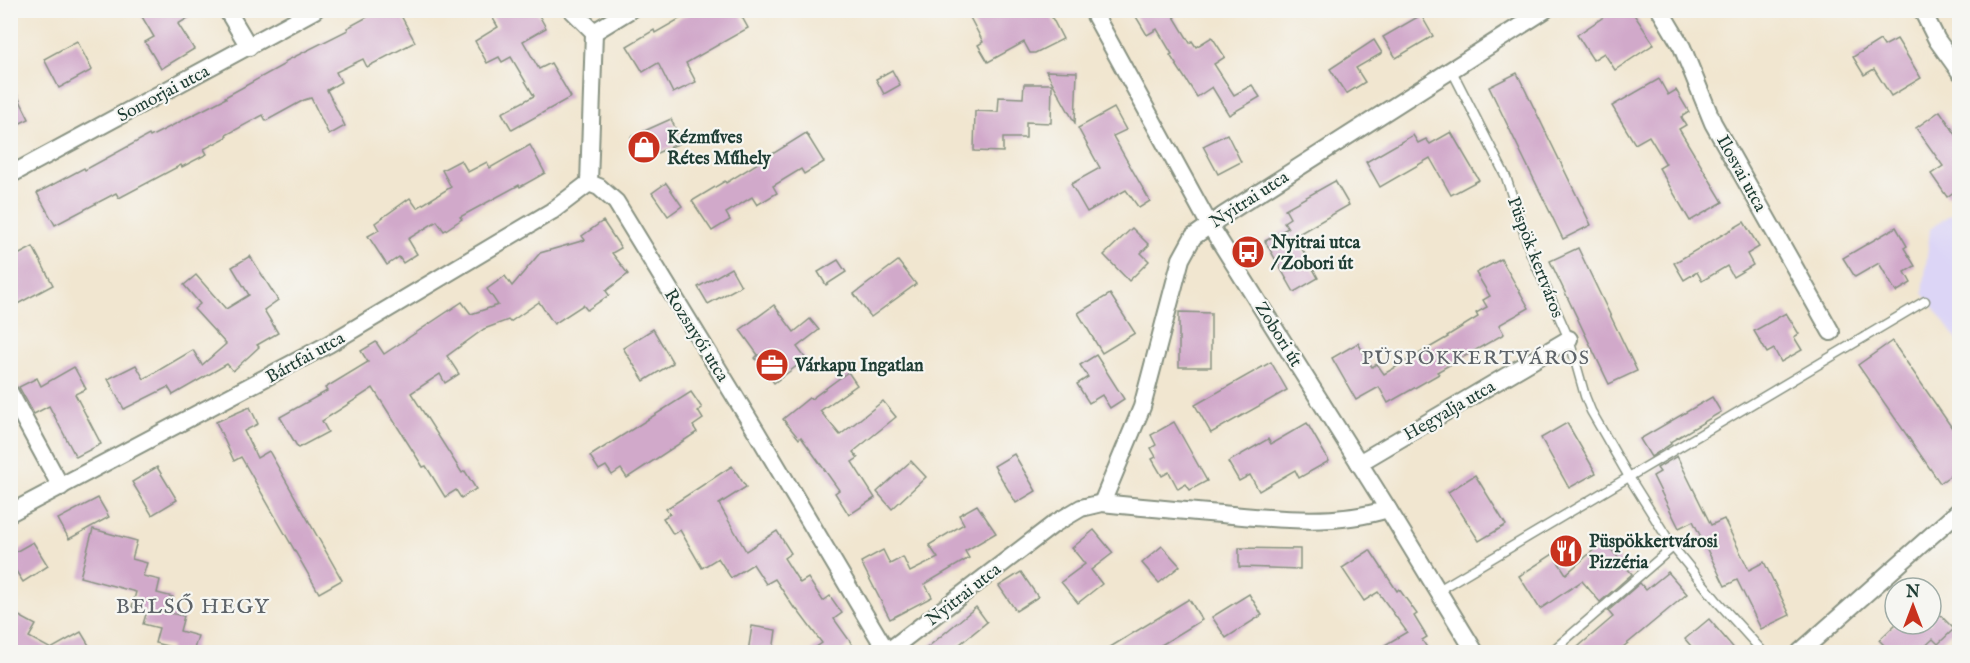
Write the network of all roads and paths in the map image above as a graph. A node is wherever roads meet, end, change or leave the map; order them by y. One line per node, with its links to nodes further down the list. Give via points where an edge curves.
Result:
1 (227, 10): 11 (street)
2 (315, 10): 11 (street, Somorjai utca)
3 (572, 10): 10 (street)
4 (630, 10): 10 (street)
5 (1092, 10): 16 (street, Zobori út)
6 (1545, 10): 9 (street, Nyitrai utca)
7 (1660, 10): 18 (street, Ilosvai utca, via 1682,47 1713,123)
8 (1922, 10): 13 (street)
9 (1524, 16): 12 (street, Nyitrai utca)
10 (594, 32): 15 (street)
11 (249, 47): 14 (street, Somorjai utca)
12 (1452, 71): 16 (street, Nyitrai utca); 19 (lane, Püspök kertváros, via 1506,177 1531,254)
13 (1959, 72)
14 (10, 175)
15 (589, 183): 23 (street, Bártfai utca, via 552,211 329,344); 30 (street, Rozsnyói utca, via 616,202)
16 (1209, 224): 21 (street, Zobori út); 24 (street, Nyitrai utca, via 1193,237 1181,259 1142,407)
17 (1925, 301): 22 (lane)
18 (1831, 332)
19 (1569, 339): 21 (street, Hegyalja utca); 22 (lane, Püspök kertváros, via 1591,411)
20 (10, 393): 23 (street)
21 (1359, 463): 25 (street, Zobori út)
22 (1629, 477): 28 (lane, Püspök kertváros); 29 (lane)
23 (61, 487): 27 (street, Bártfai utca)
24 (1102, 503): 25 (street, Nyitrai utca, via 1261,518 1317,519 1367,515); 30 (street, Nyitrai utca, via 1081,508 1054,524)
25 (1388, 508): 29 (street, Zobori út)
26 (1959, 510): 34 (street)
27 (10, 513)
28 (1673, 547): 32 (lane); 33 (lane, Püspök kertváros)
29 (1437, 591): 31 (street, Zobori út)
30 (887, 652)
31 (1474, 652)
32 (1551, 652)
33 (1763, 652)
34 (1800, 652)

